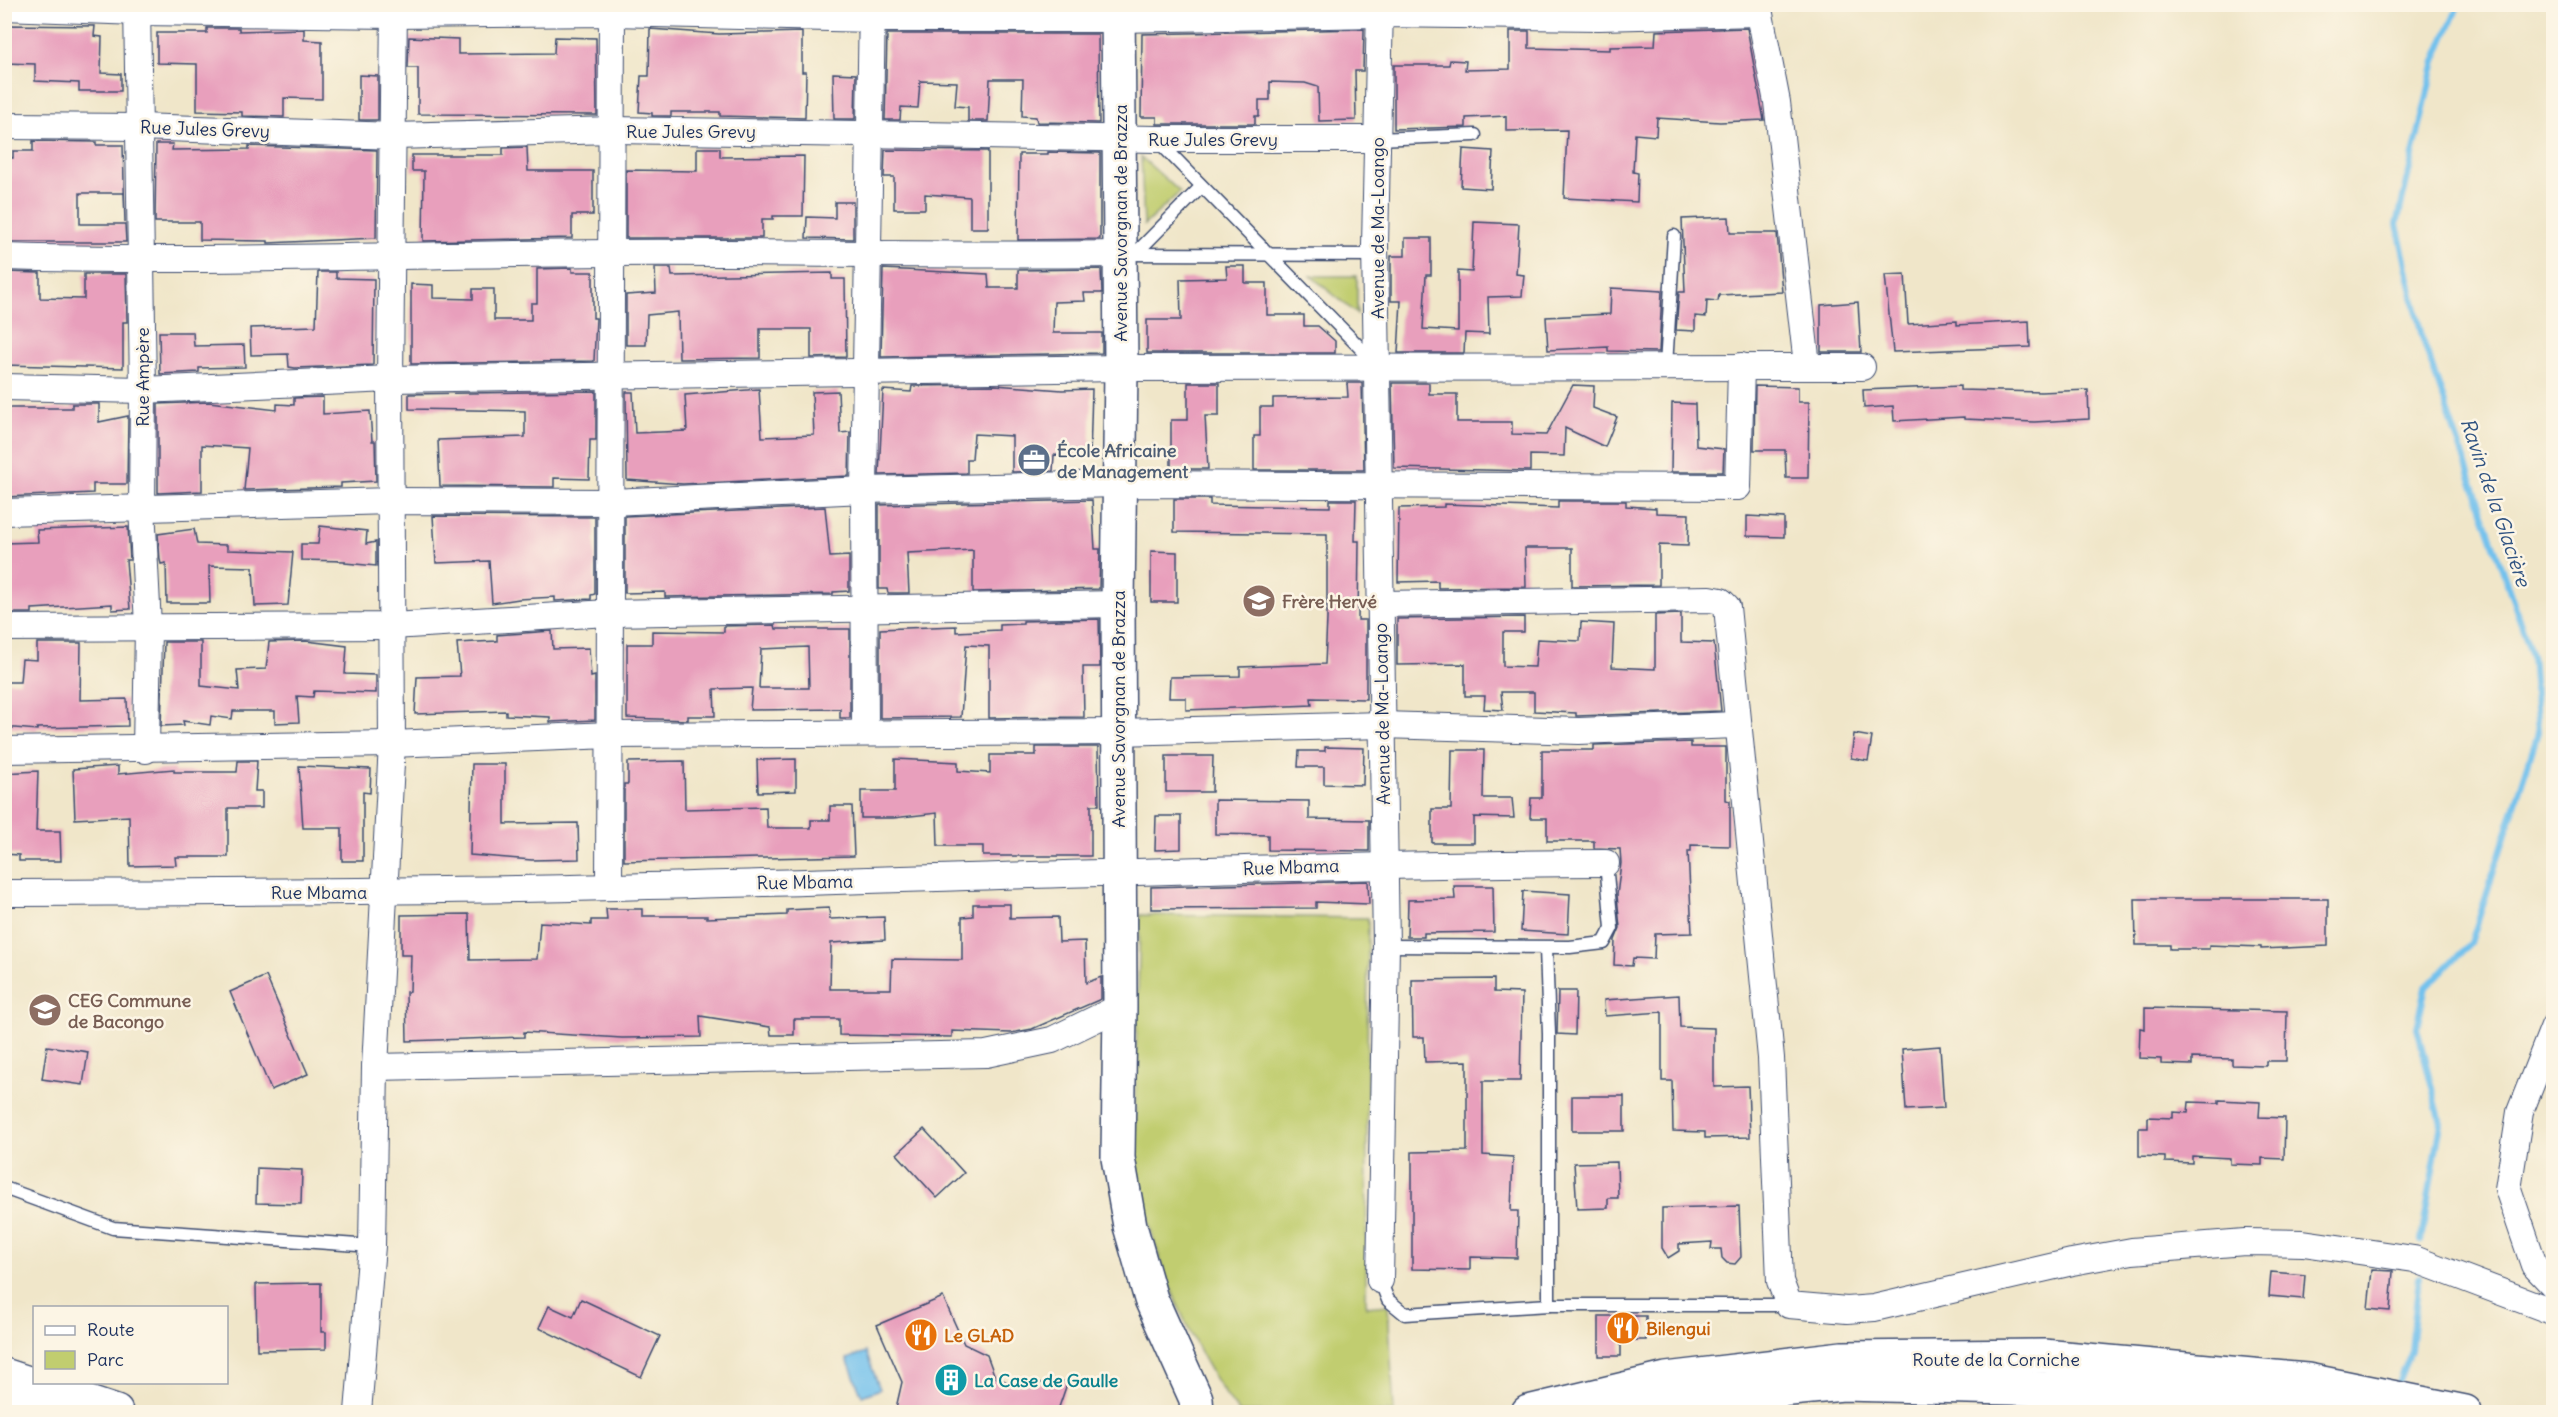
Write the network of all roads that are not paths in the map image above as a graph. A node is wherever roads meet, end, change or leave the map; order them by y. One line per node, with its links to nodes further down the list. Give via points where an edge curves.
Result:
1 (4, 7): 2 (street)
2 (137, 8): 6 (street); 12 (street, Rue Ampère)
3 (612, 9): 6 (street); 8 (street); 13 (street)
4 (1380, 9): 7 (street); 10 (street); 19 (street, Avenue de Ma-Loango)
5 (1759, 9): 7 (street); 30 (street, via 1777,102)
6 (394, 10): 15 (street)
7 (1599, 11)
8 (872, 12): 9 (street); 14 (street)
9 (978, 12): 10 (street)
10 (1118, 12): 17 (main road, Avenue Savorgnan de Brazza)
11 (4, 126): 12 (street, Rue Jules Grevy)
12 (139, 127): 15 (street, Rue Jules Grevy); 29 (street, Rue Ampère)
13 (613, 130): 14 (street, Rue Jules Grevy); 15 (street, Rue Jules Grevy); 22 (street)
14 (870, 133): 17 (street, Rue Jules Grevy); 27 (street)
15 (394, 135): 26 (street)
16 (1475, 135): 19 (lane)
17 (1120, 138): 18 (street, Rue Jules Grevy); 23 (main road, Avenue Savorgnan de Brazza)
18 (1156, 139): 19 (street, Rue Jules Grevy); 20 (lane)
19 (1377, 139): 25 (street, Avenue de Ma-Loango)
20 (1201, 187): 23 (lane); 24 (lane)
21 (1674, 236): 31 (lane)
22 (611, 253): 26 (street); 27 (street); 37 (street)
23 (1127, 254): 24 (lane); 27 (street); 35 (main road, Avenue Savorgnan de Brazza)
24 (1269, 255): 25 (lane); 33 (lane)
25 (1375, 255): 33 (street, Avenue de Ma-Loango)
26 (394, 256): 29 (street); 38 (street)
27 (869, 256): 36 (street)
28 (4, 257): 29 (street)
29 (140, 261): 40 (street, Rue Ampère)
30 (1807, 365): 32 (street); 34 (street)
31 (1666, 366): 32 (street); 33 (street)
32 (1741, 366): 42 (street, via 1738,487)
33 (1379, 367): 35 (street); 42 (street, Avenue de Ma-Loango)
34 (1862, 367)
35 (1121, 368): 36 (street); 41 (main road, Avenue Savorgnan de Brazza)
36 (867, 374): 37 (street); 43 (street)
37 (609, 377): 38 (street); 45 (street)
38 (390, 379): 40 (street); 44 (street)
39 (4, 387): 40 (street)
40 (143, 390): 46 (street, Rue Ampère)
41 (1119, 484): 42 (street); 43 (street); 48 (main road, Avenue Savorgnan de Brazza)
42 (1378, 484): 49 (street, Avenue de Ma-Loango)
43 (864, 490): 45 (street); 50 (street)
44 (392, 501): 45 (street); 46 (street); 53 (street)
45 (612, 502): 51 (street)
46 (141, 507): 47 (street); 52 (street, Rue Ampère)
47 (4, 512)
48 (1118, 604): 50 (street); 58 (main road, Avenue Savorgnan de Brazza)
49 (1379, 604): 55 (street, Avenue de Ma-Loango); 56 (street, via 1721,601 1729,617)
50 (864, 609): 51 (street); 57 (street)
51 (609, 613): 53 (street); 59 (street)
52 (148, 626): 53 (street); 54 (street); 62 (street, Rue Ampère)
53 (392, 627): 60 (street)
54 (4, 628)
55 (1382, 725): 56 (street, via 1578,731); 58 (street); 64 (street, Avenue de Ma-Loango)
56 (1736, 725): 79 (street, via 1764,963 1780,1281)
57 (866, 732): 58 (street); 59 (street)
58 (1118, 732): 65 (main road, Avenue Savorgnan de Brazza)
59 (610, 735): 60 (street); 66 (street)
60 (392, 744): 62 (street); 67 (street)
61 (4, 750): 62 (street)
62 (146, 750)
63 (1606, 863): 64 (street, Rue Mbama); 70 (lane, via 1612,928 1609,937 1599,945)
64 (1386, 864): 65 (street, Rue Mbama); 69 (street, Avenue de Ma-Loango)
65 (1118, 874): 66 (street, Rue Mbama); 71 (main road, Avenue Savorgnan de Brazza)
66 (609, 887): 67 (street, Rue Mbama)
67 (384, 891): 68 (street, Rue Mbama); 73 (street)
68 (4, 893)
69 (1386, 946): 70 (lane); 76 (street, Avenue de Ma-Loango)
70 (1546, 948): 78 (lane)
71 (1120, 1007): 73 (street, via 1052,1040 986,1054); 84 (main road, Avenue Savorgnan de Brazza, via 1118,1158 1130,1226 1151,1299)
72 (2553, 1026): 77 (street, via 2520,1112 2508,1189 2534,1265)
73 (375, 1067): 75 (street)
74 (4, 1188): 75 (lane, via 113,1228)
75 (372, 1246): 87 (street)
76 (1380, 1280): 78 (lane, via 1388,1300 1405,1314)
77 (2553, 1286)
78 (1549, 1305): 79 (lane)
79 (1789, 1305): 80 (street, via 1874,1308 2132,1251 2245,1242 2302,1243 2414,1259)
80 (2553, 1312)
81 (1842, 1371): 88 (main road, Route de la Corniche, via 1666,1379); 89 (main road, Route de la Corniche); 90 (main road, Route de la Corniche, via 2236,1400); 91 (main road, Route de la Corniche, via 2043,1356 2307,1380)
82 (4, 1375): 86 (main road)
83 (4, 1403): 85 (main road)
84 (1200, 1408)
85 (37, 1413)
86 (116, 1413)
87 (358, 1413)
88 (1528, 1413)
89 (1626, 1413)
90 (2333, 1413)
91 (2465, 1413)

